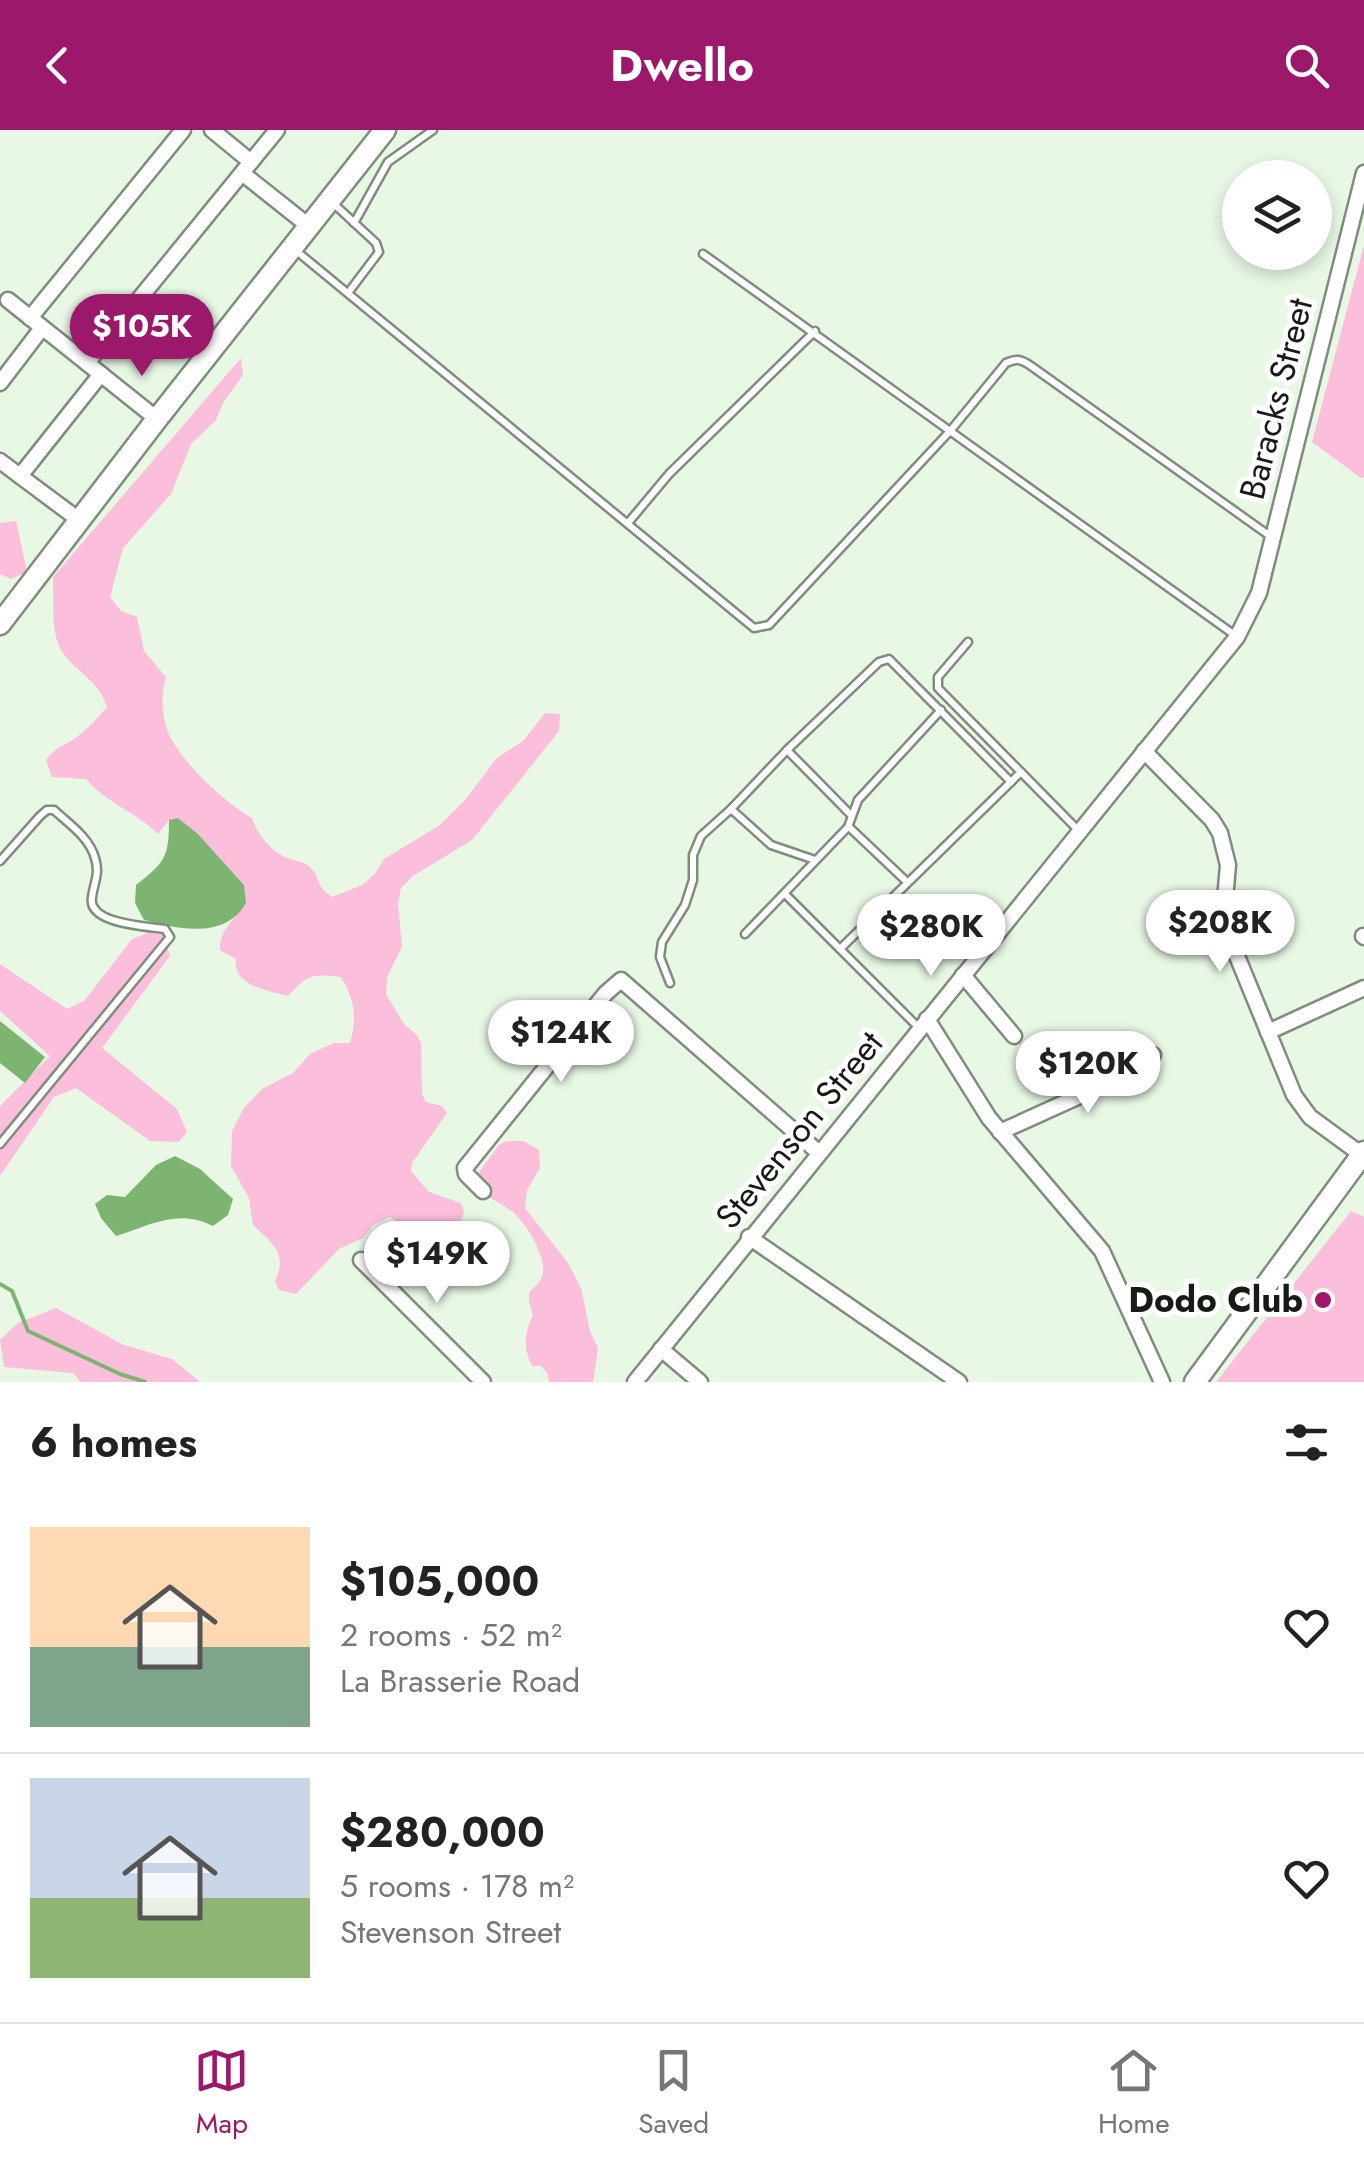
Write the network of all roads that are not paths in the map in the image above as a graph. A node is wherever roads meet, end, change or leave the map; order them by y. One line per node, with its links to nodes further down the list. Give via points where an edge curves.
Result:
1 (182, 130): 15 (street)
2 (212, 130): 6 (street)
3 (277, 130): 6 (street)
4 (385, 130): 8 (main road)
5 (433, 130): 9 (lane, via 388,162)
6 (246, 168): 10 (street); 17 (street)
7 (1364, 172): 26 (street, Baracks Street)
8 (330, 200): 9 (lane); 10 (main road)
9 (354, 222): 13 (lane, via 379,252)
10 (310, 227): 11 (main road)
11 (293, 248): 13 (lane); 20 (main road)
12 (703, 254): 16 (lane)
13 (348, 293): 25 (lane)
14 (8, 300): 15 (street)
15 (36, 323): 17 (street); 19 (street)
16 (816, 332): 21 (lane); 25 (lane, via 669,474)
17 (87, 363): 18 (street)
18 (101, 374): 20 (street); 23 (street)
19 (0, 382)
20 (157, 419): 24 (main road)
21 (950, 430): 25 (lane, via 760,628); 26 (lane, via 1006,362 1021,360); 28 (lane)
22 (0, 461): 23 (street)
23 (20, 476): 24 (street)
24 (79, 520): 27 (main road)
25 (628, 524)
26 (1272, 538): 28 (street, Baracks Street, via 1258,593)
27 (0, 624)
28 (1237, 636): 32 (street, Stevenson Street)
29 (968, 642): 33 (lane, via 938,677 938,688)
30 (941, 710): 31 (lane, via 889,660 880,662); 34 (lane); 36 (lane)
31 (787, 750): 35 (lane); 36 (lane)
32 (1144, 751): 38 (street, Stevenson Street); 49 (street, via 1220,834 1228,865 1224,922)
33 (1020, 772): 34 (lane); 38 (lane)
34 (1011, 782): 41 (lane)
35 (731, 809): 39 (lane, via 771,845); 46 (lane, via 701,836 686,905 662,942)
36 (851, 814): 37 (lane)
37 (848, 827): 39 (lane); 41 (lane)
38 (1079, 831): 45 (street, Stevenson Street)
39 (815, 860): 42 (lane)
40 (0, 861): 53 (lane, via 40,816 54,810 86,839 95,857 99,878 92,908 102,917 165,929 170,937)
41 (906, 881): 44 (lane)
42 (786, 894): 43 (lane); 44 (lane)
43 (746, 934)
44 (840, 949): 48 (lane)
45 (963, 975): 48 (street, Stevenson Street); 50 (street)
46 (670, 983)
47 (1364, 988): 49 (street)
48 (924, 1024): 52 (street); 54 (street, Stevenson Street)
49 (1268, 1032): 55 (street, via 1310,1116)
50 (1014, 1036)
51 (1153, 1056): 52 (street)
52 (1000, 1132): 64 (street, via 1102,1251)
53 (0, 1144)
54 (818, 1152): 56 (street, via 622,980 466,1168); 57 (street, Stevenson Street)
55 (1363, 1153): 65 (main road)
56 (483, 1190)
57 (749, 1237): 59 (street, Stevenson Street); 63 (street)
58 (360, 1260): 60 (street)
59 (661, 1350): 61 (street, Stevenson Street); 62 (street)
60 (483, 1382)
61 (635, 1382)
62 (700, 1382)
63 (960, 1382)
64 (1162, 1382)
65 (1195, 1382)

